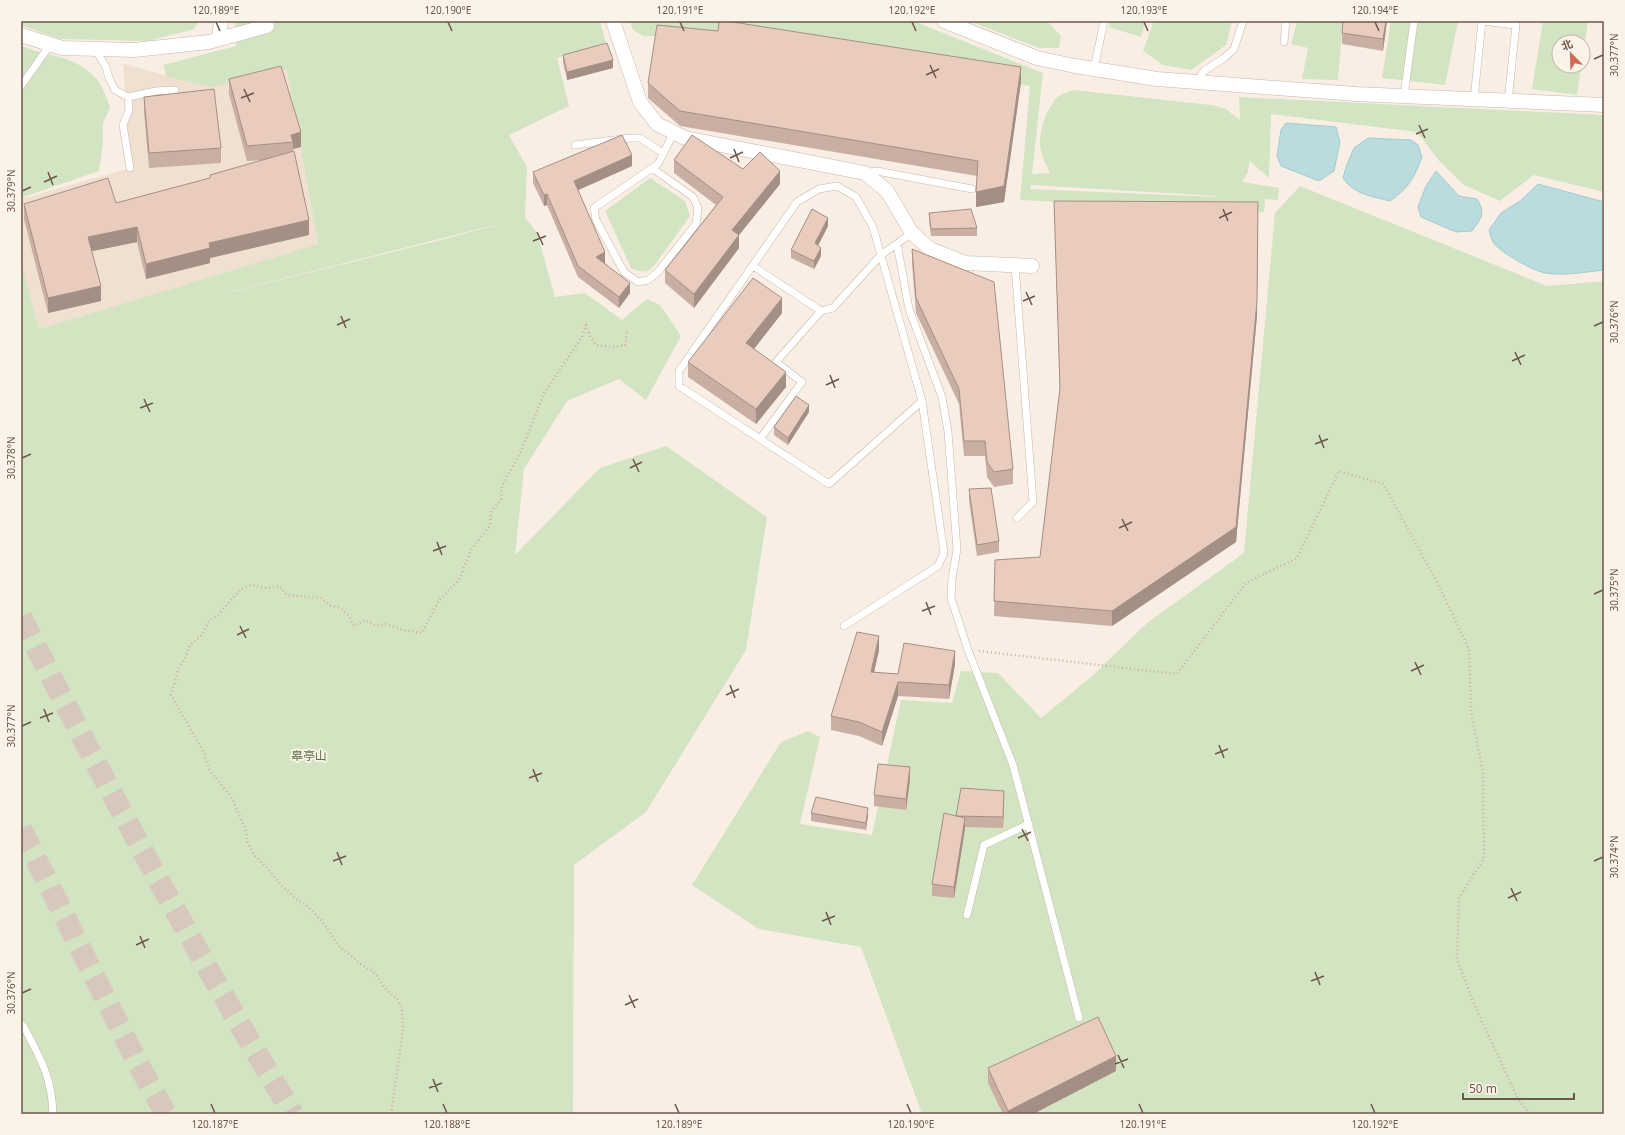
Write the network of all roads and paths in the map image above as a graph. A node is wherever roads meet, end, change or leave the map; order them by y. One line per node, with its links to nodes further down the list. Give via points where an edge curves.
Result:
1 (221, 21): 10 (street)
2 (613, 21): 23 (street, via 640,102 657,124)
3 (944, 21): 14 (street, via 1037,58)
4 (1104, 21): 14 (lane)
5 (1243, 21): 15 (lane, via 1234,49 1204,71)
6 (1286, 21): 11 (lane)
7 (1414, 21): 19 (lane)
8 (267, 26): 10 (street)
9 (21, 35): 12 (street)
10 (219, 39): 13 (street, via 134,50)
11 (1284, 42)
12 (50, 45): 13 (street); 16 (lane)
13 (95, 49): 18 (lane, via 115,90)
14 (1094, 69): 15 (street, via 1157,79)
15 (1197, 82): 19 (street)
16 (21, 86)
17 (175, 90): 18 (lane)
18 (128, 96): 26 (lane, via 129,110 123,125)
19 (1404, 96): 20 (street)
20 (1474, 99): 21 (street); 21 (lane, via 1482,21 1516,25)
21 (1508, 101): 22 (street)
22 (1604, 105)
23 (674, 132): 25 (lane); 28 (street, via 685,138)
24 (574, 146): 25 (lane, via 640,138)
25 (664, 153): 27 (lane, via 658,164)
26 (130, 168)
27 (652, 168): 27 (lane, via 594,208 596,220 624,272 638,282 648,280 658,272 696,224 698,208 692,197)
28 (865, 173): 29 (lane, via 877,171); 30 (street, via 887,191)
29 (972, 189)
30 (912, 233): 31 (lane); 33 (street, via 930,249 965,263)
31 (897, 244): 32 (lane); 42 (lane, via 909,309 942,397 948,432 957,549 951,598)
32 (881, 255): 34 (lane, via 874,227 856,197 837,186 819,189 797,202); 36 (lane, via 832,308); 38 (lane)
33 (1016, 265): 35 (street); 40 (lane, via 1033,502)
34 (753, 266): 36 (lane); 39 (lane, via 679,371 679,386)
35 (1032, 266)
36 (821, 311): 39 (lane, via 776,362 802,382)
37 (628, 332): 48 (path, via 625,345 596,345 586,325 582,337 544,393 520,454 502,485 500,500 491,512 490,525 471,550 459,580 439,600 422,633 386,624 376,626 365,620 354,626 349,616 340,608 330,605 321,598 287,595 279,586 264,588 252,585 241,590 209,621 202,635 190,645 175,679 171,695 203,751 210,771 232,798 246,831 247,842 255,856 295,898 321,920 340,948 374,972 387,991 397,998 402,1009 403,1029)
38 (922, 401): 39 (lane, via 829,484); 41 (lane, via 944,553 938,566)
39 (760, 439)
40 (1017, 518)
41 (844, 626)
42 (968, 650): 43 (lane, via 1013,765); 49 (path, via 1177,674 1246,583 1297,558 1339,471 1383,484 1436,580 1469,649 1471,712 1483,772 1484,858 1459,898 1457,959 1474,1004 1518,1100)
43 (1029, 824): 44 (lane, via 984,845); 45 (lane)
44 (967, 915)
45 (1079, 1018)
46 (21, 1024): 47 (lane, via 46,1069)
47 (52, 1114)
48 (391, 1114)
49 (1530, 1114)

